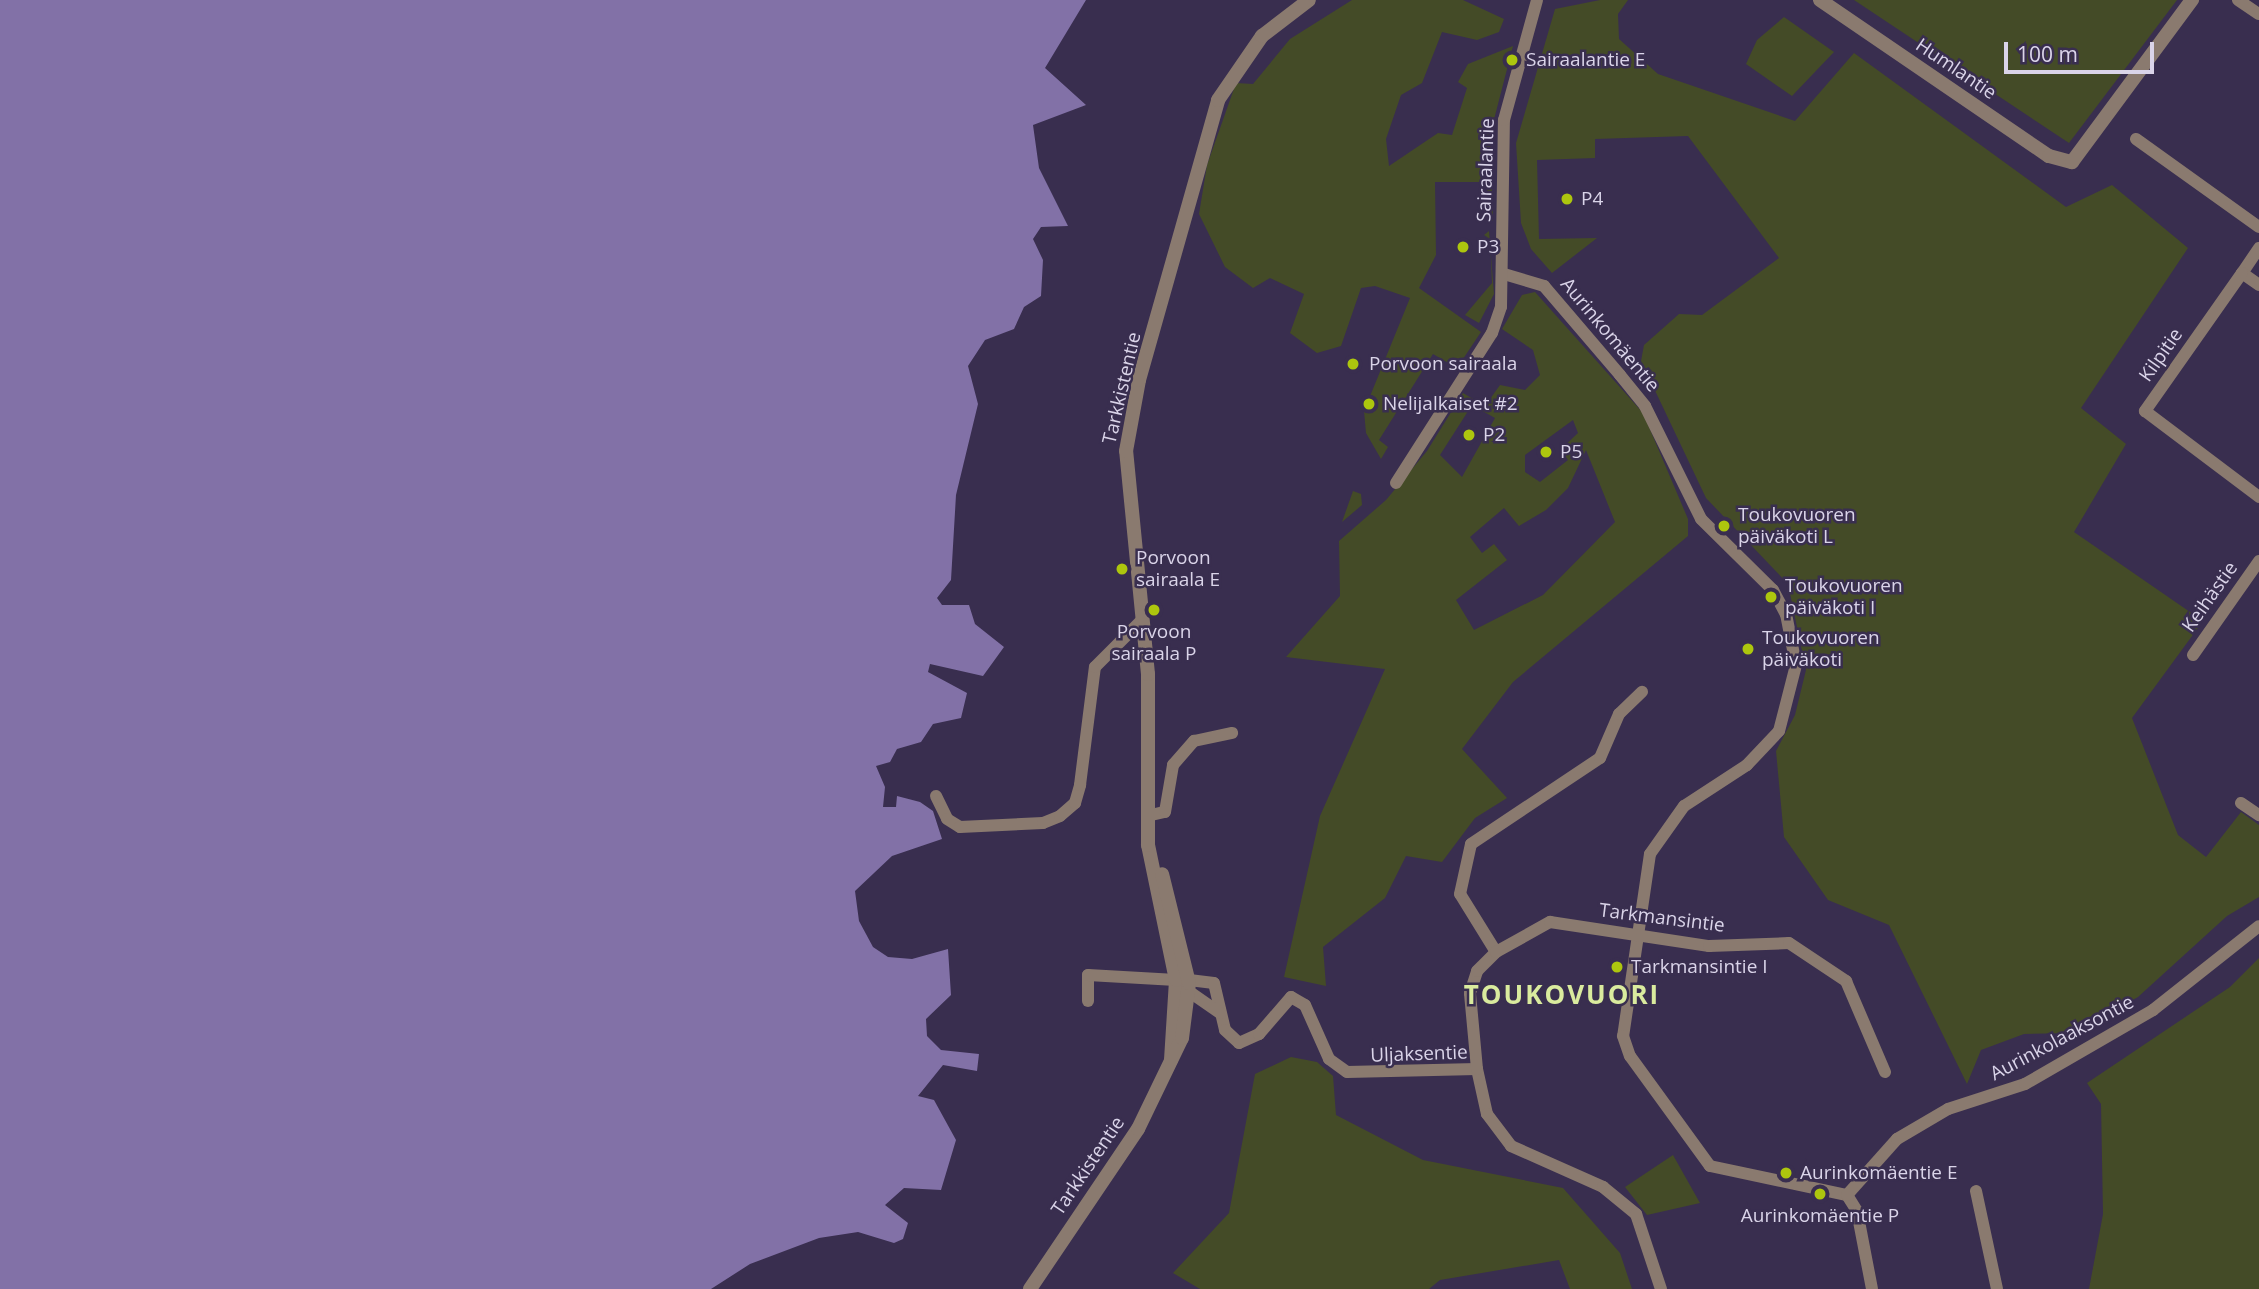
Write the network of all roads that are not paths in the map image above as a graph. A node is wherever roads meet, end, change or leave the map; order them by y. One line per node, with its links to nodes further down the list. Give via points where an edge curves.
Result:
1 (1309, 0): 16 (street, Tarkkistentie, via 1255,44 1218,100 1139,380 1126,452)
2 (1537, 0): 11 (street, Sairaalantie, via 1504,120)
3 (1820, 0): 4 (street, Humlantie, via 2049,156 2072,162)
4 (2192, 0)
5 (2238, 0): 6 (street)
6 (2259, 14)
7 (2136, 139): 8 (street)
8 (2259, 227)
9 (2259, 248): 10 (street)
10 (2242, 273): 12 (street); 14 (street, Kilpitie, via 2145,411)
11 (1504, 274): 13 (street, Sairaalantie, via 1492,333); 25 (street, Aurinkomäentie, via 1544,286 1645,406 1701,519 1773,590 1794,639 1796,665 1779,730 1747,765 1685,806 1662,833 1650,855)
12 (2259, 285)
13 (1396, 482)
14 (2259, 497)
15 (2259, 561): 17 (street, Keihästie)
16 (1142, 620): 20 (street, via 1095,667 1074,803 1043,823 982,829 947,819); 23 (street, Tarkkistentie)
17 (2193, 654)
18 (1642, 692): 26 (street, via 1619,714 1600,758 1471,844 1460,894)
19 (1232, 733): 23 (street, via 1188,747 1173,765 1165,813)
20 (936, 796)
21 (2241, 803): 22 (street)
22 (2259, 815)
23 (1148, 822): 27 (street, Tarkkistentie)
24 (2259, 926): 35 (street, Aurinkolaaksontie, via 2153,1010 2025,1084 1915,1127)
25 (1635, 935): 26 (street, Tarkmansintie, via 1550,922); 33 (street, Tarkmansintie, via 1709,946 1789,943 1846,981); 35 (street, Aurinkomäentie, via 1623,1036 1630,1056 1697,1154 1724,1172)
26 (1496, 952): 32 (street, Tarkmansintie, via 1476,971 1470,993)
27 (1182, 979): 28 (street, Tarkkistentie); 29 (street, via 1088,975); 30 (street, Uljaksentie, via 1214,983); 31 (street, Tarkkistentie)
28 (1189, 995): 30 (street, Uljaksentie); 31 (street, Tarkkistentie, via 1182,1038)
29 (1088, 1001)
30 (1220, 1013): 32 (street, Uljaksentie, via 1230,1039 1244,1043 1259,1034 1284,999 1299,999 1329,1059 1357,1075)
31 (1171, 1060): 36 (street, Tarkkistentie, via 1138,1129)
32 (1477, 1069): 37 (street, Uljaksentie, via 1487,1114 1511,1146 1603,1187 1636,1214)
33 (1885, 1072)
34 (1976, 1191): 39 (street)
35 (1847, 1195): 38 (street, via 1857,1211)
36 (1030, 1289)
37 (1661, 1289)
38 (1872, 1289)
39 (1997, 1289)

